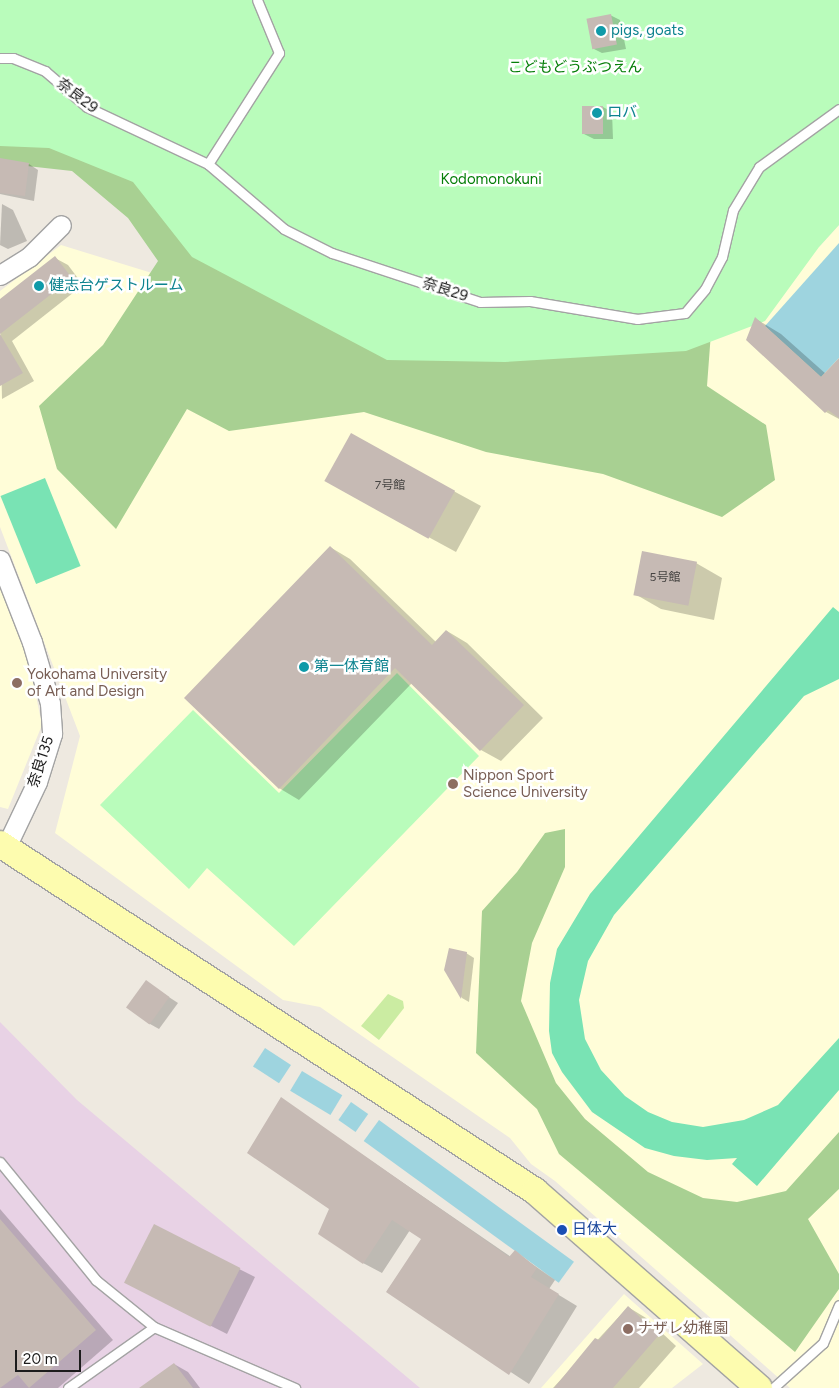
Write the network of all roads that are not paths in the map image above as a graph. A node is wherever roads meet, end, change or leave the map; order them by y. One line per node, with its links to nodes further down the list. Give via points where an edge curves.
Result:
1 (257, 0): 4 (lane, via 279,53)
2 (0, 58): 4 (lane, 奈良29, via 13,58 45,71 87,107)
3 (839, 109): 4 (lane, 奈良29, via 759,167 733,210 722,257 705,289 685,313 637,319 530,301 480,302 332,253 284,229)
4 (208, 164)
5 (61, 225): 6 (street, via 29,257)
6 (0, 275)
7 (0, 560): 8 (street, 奈良135, via 32,642 50,703 52,734 37,782)
8 (3, 845): 14 (street, via 154,947 535,1191)
9 (0, 1162): 11 (lane, via 96,1280)
10 (839, 1306): 15 (lane, via 823,1343)
11 (154, 1327): 12 (lane); 13 (lane)
12 (68, 1388)
13 (294, 1388)
14 (759, 1388)
15 (773, 1388)

